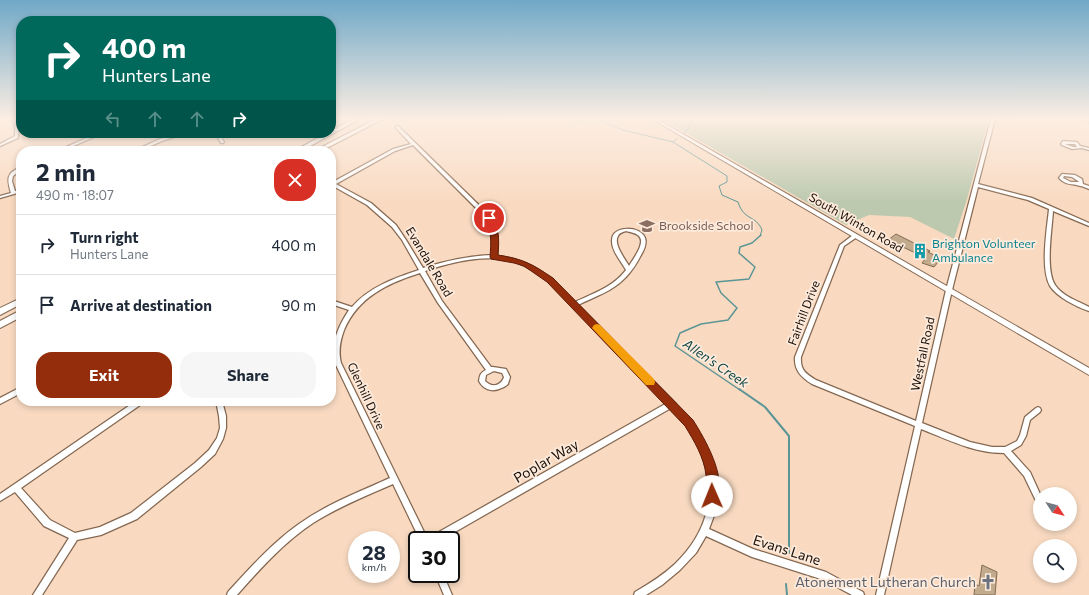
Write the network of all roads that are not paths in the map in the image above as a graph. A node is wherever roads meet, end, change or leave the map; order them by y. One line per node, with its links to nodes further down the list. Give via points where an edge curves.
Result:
1 (406, 147): 8 (street, via 388,153)
2 (417, 147): 19 (street, via 491,221 495,236)
3 (702, 147): 18 (main road, South Winton Road)
4 (986, 147): 10 (street, Westfall Road)
5 (1081, 147): 6 (street)
6 (1089, 149)
7 (16, 171): 14 (street, via 9,177)
8 (336, 183)
9 (1080, 184): 12 (street)
10 (977, 185): 16 (street, via 1025,198); 22 (street, Westfall Road)
11 (336, 187): 21 (street, Evandale Road, via 369,204 390,221)
12 (1089, 188)
13 (16, 192): 14 (street)
14 (13, 193): 15 (street)
15 (0, 197)
16 (1051, 209): 17 (street); 27 (street, via 1048,269 1050,280 1060,293)
17 (1089, 225)
18 (855, 236): 22 (main road, South Winton Road); 39 (street, Fairhill Drive, via 842,245 798,357 798,367 803,375 814,382)
19 (494, 257): 21 (street, Glenhill Drive, via 469,258); 25 (street, Glenhill Drive, via 516,260 534,268)
20 (629, 270): 20 (street, via 644,244 644,238 641,234 619,231 614,235 613,241); 25 (street, via 613,287)
21 (421, 271): 26 (street, Glenhill Drive, via 380,287); 31 (street, Evandale Road)
22 (949, 290): 32 (main road, South Winton Road); 39 (street, Westfall Road)
23 (16, 304): 28 (highway)
24 (336, 304): 26 (street)
25 (574, 304): 35 (street, Glenhill Drive)
26 (353, 309): 41 (street, Glenhill Drive, via 338,338 336,360)
27 (1089, 309)
28 (0, 312)
29 (16, 316): 30 (highway)
30 (0, 325)
31 (489, 370)
32 (1089, 372)
33 (16, 393): 34 (street)
34 (0, 401)
35 (672, 404): 46 (street, Poplar Way); 47 (street, Glenhill Drive, via 689,423 710,464 712,505)
36 (134, 406): 43 (street)
37 (220, 406): 48 (street, via 223,431 218,443 204,459 134,516 101,530)
38 (1038, 410): 40 (street, via 1027,420 1019,443)
39 (919, 425): 40 (street, Fairhill Drive, via 976,447); 55 (street, Westfall Road)
40 (1006, 450): 42 (street, via 1027,474)
41 (393, 480): 45 (street, Glenhill Drive); 51 (street, via 301,526 268,554)
42 (1033, 487)
43 (16, 488): 44 (street); 48 (street, via 47,523)
44 (0, 498)
45 (419, 531)
46 (449, 531)
47 (705, 531): 53 (street, Glenhill Drive, via 692,553 673,573); 54 (street, Evans Lane, via 752,553 826,576)
48 (75, 537): 50 (street)
49 (443, 583): 52 (street)
50 (36, 595)
51 (231, 595)
52 (448, 595)
53 (638, 595)
54 (860, 595)
55 (880, 595)

